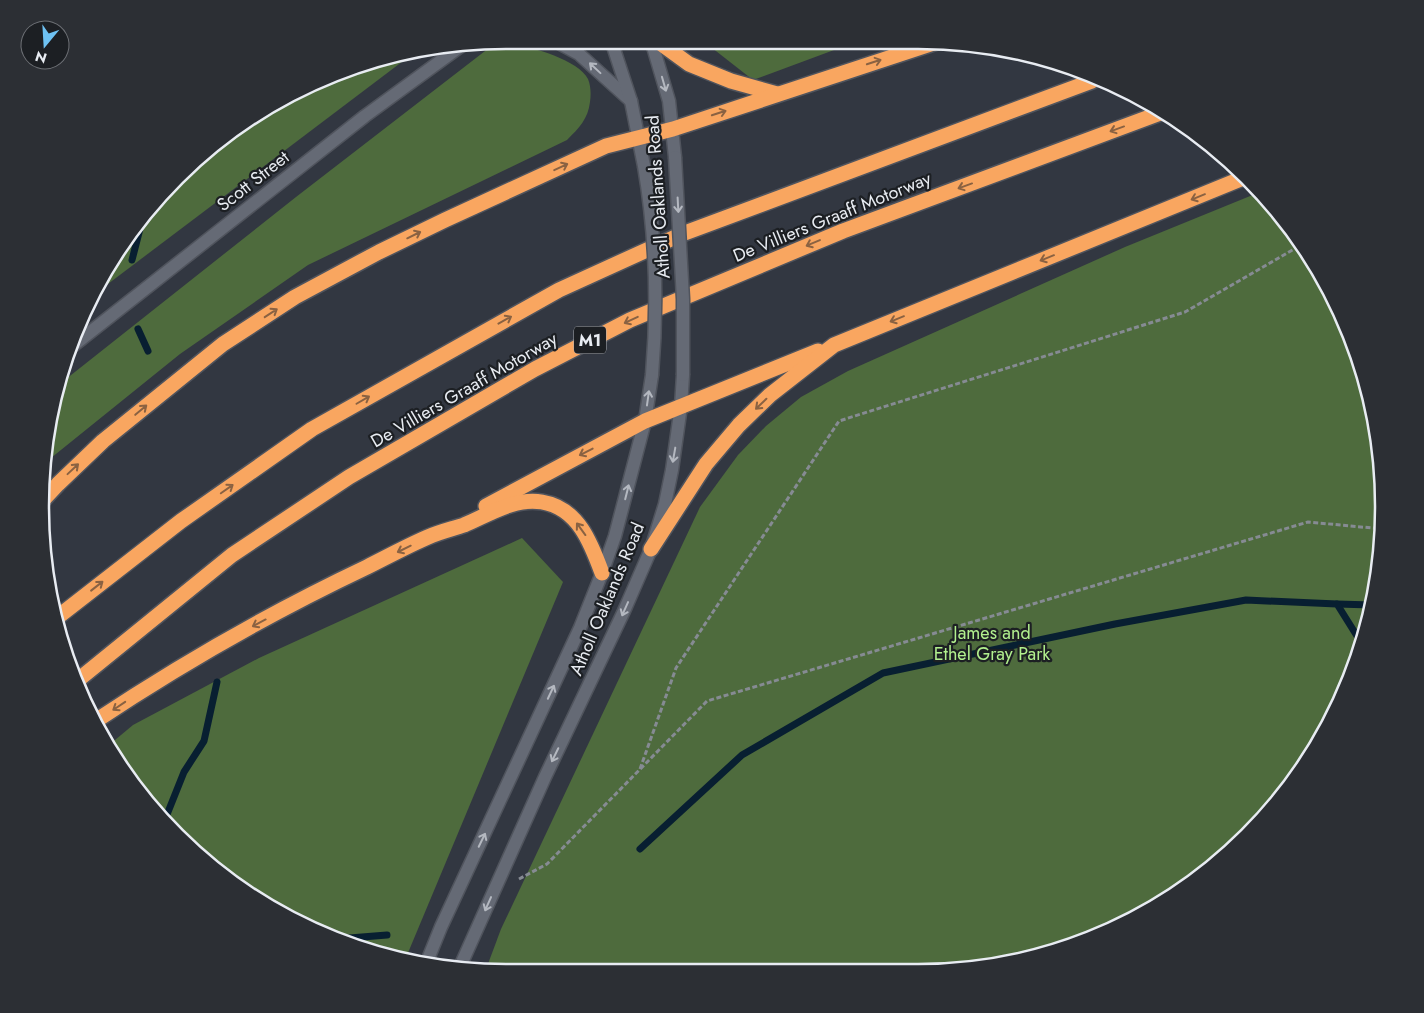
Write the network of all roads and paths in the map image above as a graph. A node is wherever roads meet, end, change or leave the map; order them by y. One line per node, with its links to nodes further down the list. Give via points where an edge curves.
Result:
1 (570, 49): 9 (street, one-way to 1)
2 (614, 49): 9 (street, Atholl Oaklands Road)
3 (654, 49): 11 (street, Atholl Oaklands Road, one-way to 11, via 669,101)
4 (668, 49): 8 (highway, via 688,64)
5 (915, 49): 8 (highway, one-way to 5)
6 (452, 52): 15 (street, Scott Street, via 357,122)
7 (1089, 82): 24 (highway, one-way to 7, via 181,521 312,429 559,290 682,234)
8 (777, 94): 11 (highway, one-way to 8)
9 (631, 101): 12 (street, Atholl Oaklands Road)
10 (1154, 115): 25 (highway, De Villiers Graaff Motorway / M1, one-way to 25, via 843,231 630,320 534,369 349,478 232,555)
11 (673, 129): 12 (highway); 17 (street, Atholl Oaklands Road, one-way to 17, bridge, via 683,299)
12 (638, 137): 18 (street, Atholl Oaklands Road, one-way to 12, bridge, via 652,375 656,271 650,202); 19 (highway, one-way to 12, via 103,441 154,399 223,344 295,297 445,220 606,146)
13 (1238, 180): 16 (highway, one-way to 16)
14 (1295, 248): 27 (path, via 1185,312 839,421 676,668)
15 (81, 339)
16 (834, 345): 17 (highway); 22 (highway, one-way to 22, via 770,395 739,425 706,464)
17 (681, 406): 18 (highway); 22 (street, Atholl Oaklands Road, one-way to 22, via 666,496)
18 (645, 422): 21 (highway, one-way to 21); 23 (street, Atholl Oaklands Road, one-way to 18)
19 (49, 493)
20 (1374, 528): 27 (path, via 1308,522 707,701)
21 (429, 537): 23 (highway, one-way to 21, via 581,528 567,512 542,502 528,501 506,506); 26 (highway, one-way to 26, via 324,587 223,642)
22 (651, 549): 28 (street, Atholl Oaklands Road, one-way to 28)
23 (602, 573): 29 (street, Atholl Oaklands Road, one-way to 23, via 580,628)
24 (62, 613)
25 (82, 677)
26 (101, 718)
27 (640, 770): 28 (path, via 547,864)
28 (493, 893): 30 (street, Atholl Oaklands Road, one-way to 30)
29 (429, 957)
30 (463, 962)

